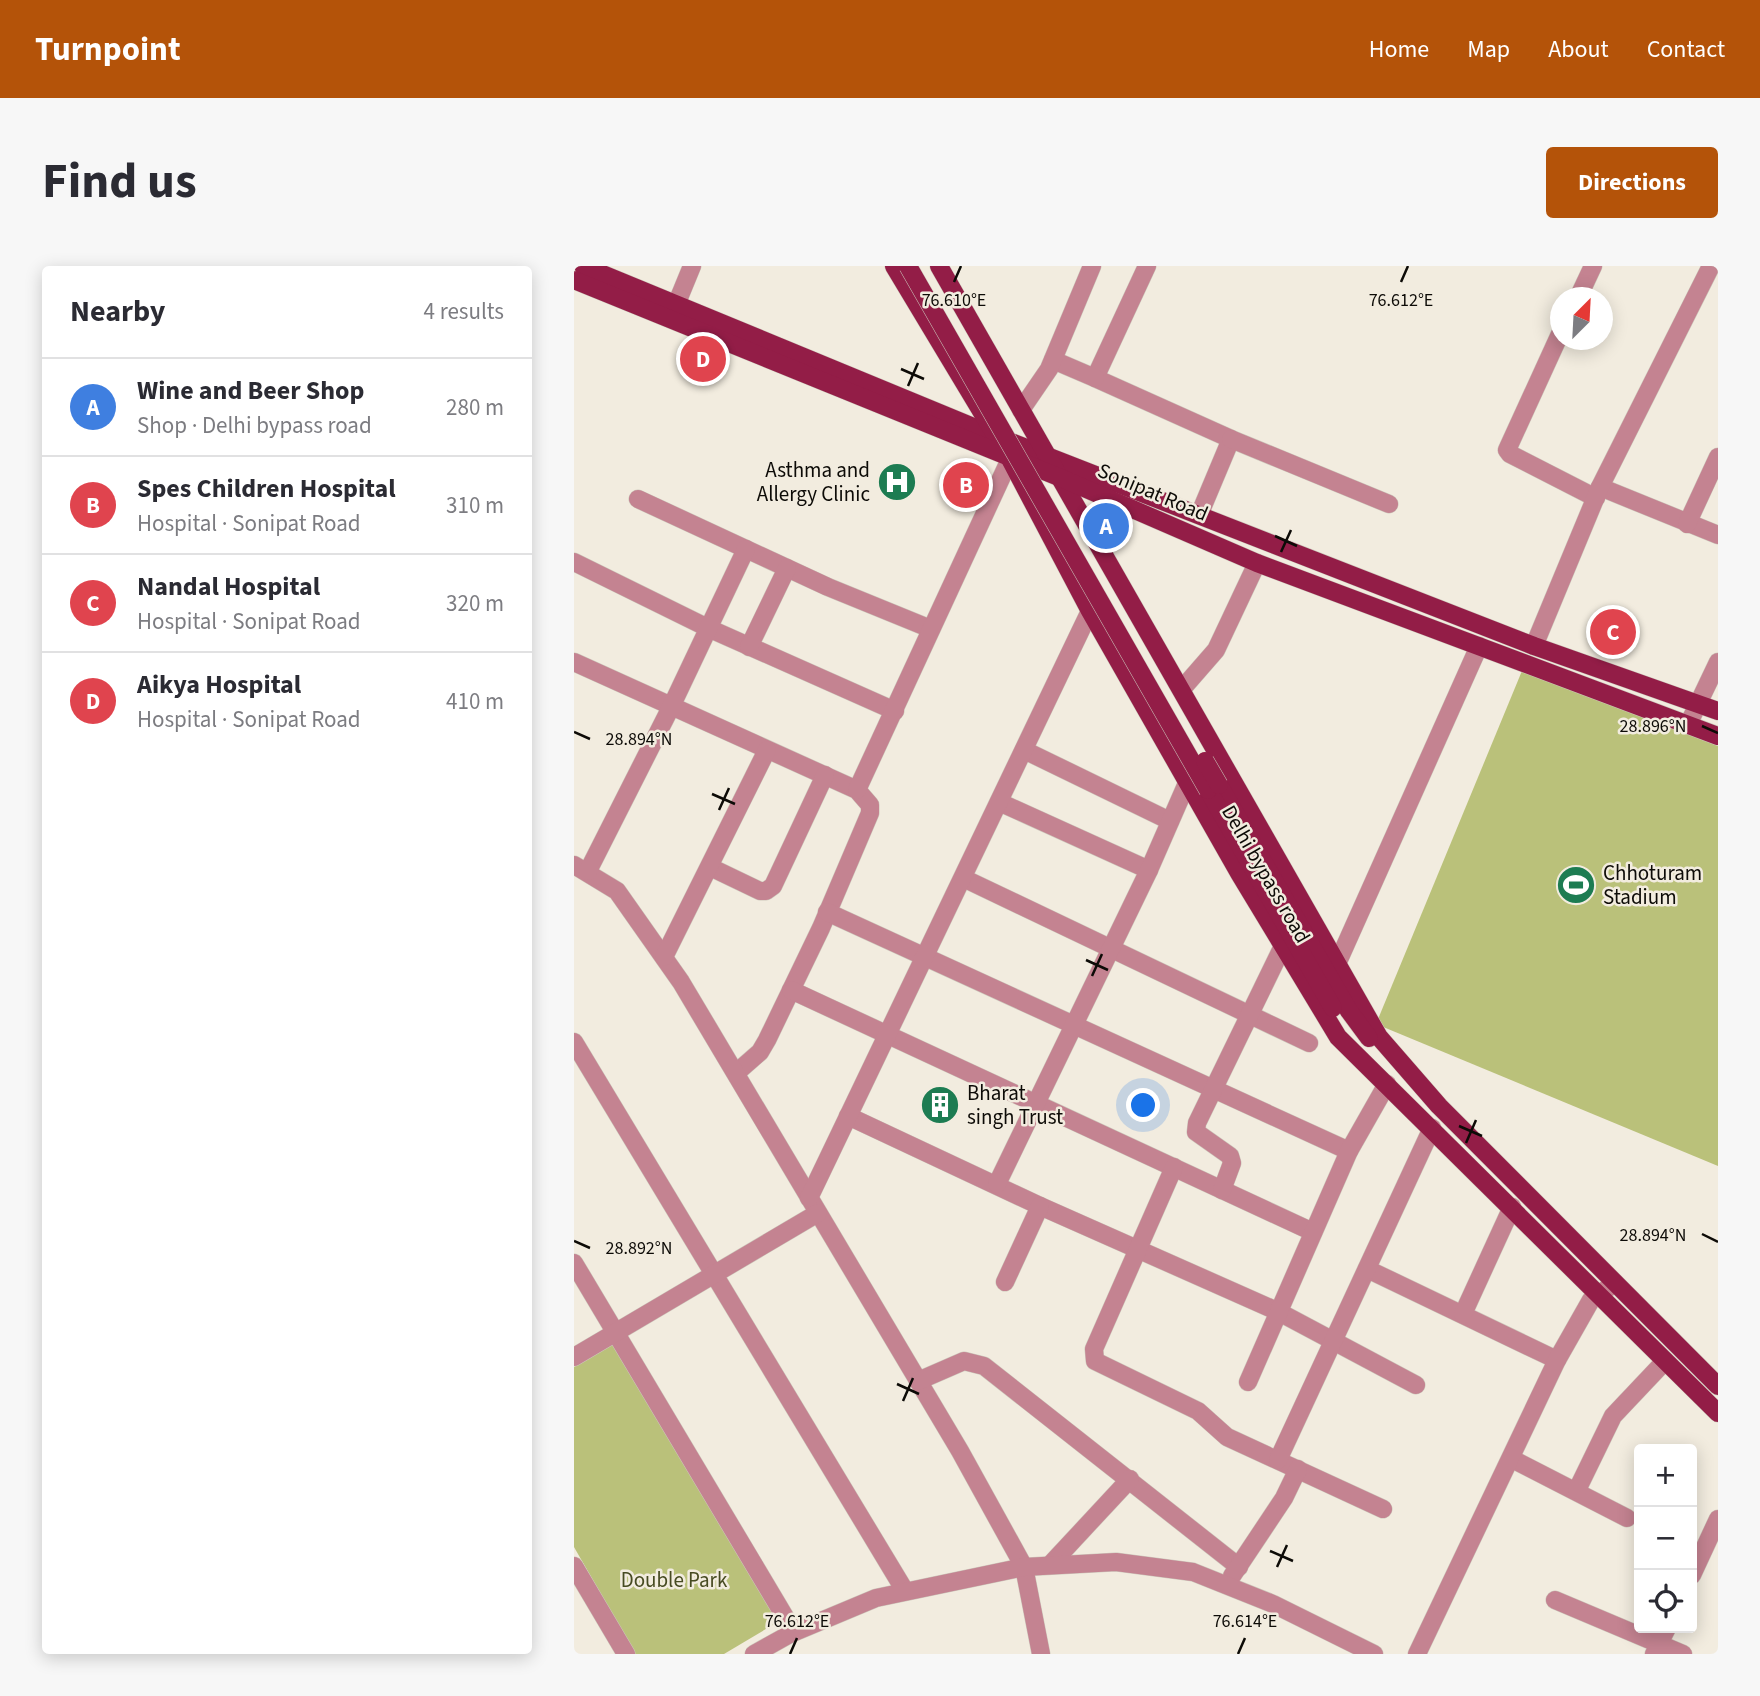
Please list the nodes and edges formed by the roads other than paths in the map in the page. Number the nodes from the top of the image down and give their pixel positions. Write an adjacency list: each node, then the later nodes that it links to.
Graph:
1 (583, 266): 13 (main road, Sonipat Road)
2 (692, 266): 13 (street)
3 (894, 266): 18 (main road, Delhi bypass road)
4 (908, 266): 55 (main road, bridge)
5 (921, 266): 55 (main road, bridge)
6 (939, 266): 17 (main road, Delhi bypass road)
7 (1092, 266): 15 (street)
8 (1147, 266): 16 (street)
9 (1593, 266): 12 (street)
10 (1711, 266): 24 (street)
11 (574, 279): 22 (main road, Sonipat Road)
12 (1583, 287)
13 (677, 305): 18 (main road, Sonipat Road)
14 (1553, 350): 24 (street)
15 (1053, 359): 16 (street); 17 (street)
16 (1095, 378): 19 (street)
17 (1021, 410): 20 (main road, Delhi bypass road)
18 (993, 435): 20 (main road, Sonipat Road); 22 (main road, Delhi bypass road)
19 (1231, 439): 26 (street); 27 (street)
20 (1046, 454): 23 (main road, Delhi bypass road); 27 (main road, Sonipat Road)
21 (1718, 457): 28 (street)
22 (1010, 459): 23 (main road, Sonipat Road); 35 (main road, Delhi bypass road); 38 (street)
23 (1061, 478): 32 (main road, Sonipat Road); 44 (main road, Delhi bypass road)
24 (1598, 493): 28 (street); 40 (street)
25 (638, 499): 30 (street)
26 (1389, 504)
27 (1200, 513): 34 (main road, Sonipat Road)
28 (1686, 524): 29 (street)
29 (1718, 535)
30 (746, 549): 33 (street); 37 (street)
31 (574, 562): 37 (street)
32 (1256, 563): 36 (main road, Sonipat Road); 44 (street)
33 (787, 568): 38 (street); 41 (street)
34 (1402, 594): 36 (main road); 40 (main road, Sonipat Road)
35 (1090, 611): 52 (street); 54 (main road, Delhi bypass road)
36 (1394, 612): 39 (main road, Sonipat Road)
37 (708, 628): 41 (street); 46 (street)
38 (931, 629): 47 (street)
39 (1479, 646): 49 (main road, Sonipat Road); 68 (street)
40 (1534, 646): 45 (main road, Sonipat Road)
41 (749, 647): 47 (street)
42 (574, 662): 46 (street)
43 (1718, 662): 45 (street)
44 (1182, 689): 68 (main road, Delhi bypass road)
45 (1696, 703): 48 (main road, Sonipat Road); 49 (street)
46 (672, 705): 51 (street); 60 (street)
47 (895, 711): 56 (street)
48 (1718, 711)
49 (1688, 725): 50 (main road, Sonipat Road)
50 (1718, 736)
51 (767, 750): 53 (street); 59 (street)
52 (1024, 750): 57 (street); 58 (street)
53 (825, 775): 56 (street); 59 (street)
54 (1187, 783): 58 (street); 65 (main road, Delhi bypass road)
55 (1213, 788): 75 (main road); 76 (main road)
56 (857, 790): 63 (street)
57 (999, 802): 61 (street); 62 (street)
58 (1170, 821): 61 (street)
59 (710, 866): 67 (street)
60 (581, 868): 67 (street)
61 (1149, 870): 64 (street)
62 (963, 877): 64 (street); 66 (street)
63 (827, 912): 66 (street); 69 (street)
64 (1110, 948): 70 (street); 71 (street)
65 (1282, 948): 70 (street); 76 (main road, Delhi bypass road)
66 (925, 955): 71 (street); 72 (street)
67 (664, 957): 77 (street)
68 (1337, 964): 75 (main road, Delhi bypass road)
69 (791, 990): 72 (street); 77 (street)
70 (1247, 1016): 74 (street); 79 (street)
71 (1074, 1023): 79 (street); 80 (street)
72 (888, 1033): 80 (street); 81 (street)
73 (574, 1042): 94 (street)
74 (1309, 1043)
75 (1385, 1045): 96 (main road, Delhi bypass road)
76 (1357, 1057): 78 (main road, Delhi bypass road)
77 (736, 1073): 87 (street)
78 (1387, 1084): 82 (main road, Delhi bypass road); 83 (street)
79 (1213, 1088): 83 (street); 86 (street)
80 (1035, 1103): 84 (street); 85 (street)
81 (848, 1116): 85 (street); 87 (street)
82 (1432, 1128): 89 (main road, Delhi bypass road); 93 (street)
83 (1349, 1151): 90 (street)
84 (1174, 1167): 86 (street); 91 (street)
85 (997, 1184): 88 (street)
86 (1223, 1190): 90 (street)
87 (814, 1205): 94 (street); 105 (street)
88 (1041, 1206): 91 (street); 95 (street)
89 (1512, 1207): 97 (main road, Delhi bypass road); 99 (street)
90 (1313, 1232): 98 (street)
91 (1138, 1249): 98 (street); 111 (street)
92 (574, 1263): 100 (street)
93 (1367, 1269): 99 (street); 101 (street)
94 (714, 1275): 100 (street); 124 (street)
95 (1005, 1282)
96 (1615, 1283): 97 (street); 108 (main road, Delhi bypass road)
97 (1599, 1293): 103 (street); 104 (main road, Delhi bypass road)
98 (1277, 1311): 101 (street); 106 (street)
99 (1463, 1314): 103 (street)
100 (616, 1333): 102 (street); 126 (street)
101 (1334, 1340): 107 (street); 111 (street)
102 (574, 1357)
103 (1558, 1360): 110 (street)
104 (1665, 1361): 109 (main road, Delhi bypass road); 114 (street)
105 (918, 1381): 113 (street); 120 (street)
106 (1248, 1382)
107 (1416, 1385)
108 (1718, 1386)
109 (1718, 1413)
110 (1512, 1459): 114 (street); 132 (street)
111 (1278, 1460): 112 (street)
112 (1298, 1469): 115 (street); 121 (street)
113 (1130, 1479): 118 (street); 121 (street)
114 (1577, 1490): 116 (street)
115 (1382, 1509)
116 (1627, 1518)
117 (1718, 1519): 122 (street)
118 (1050, 1565): 120 (street); 123 (street)
119 (574, 1566): 128 (street)
120 (1024, 1567): 124 (street); 130 (street)
121 (1239, 1567): 123 (street)
122 (1694, 1570)
123 (1225, 1585): 131 (street)
124 (905, 1591): 126 (street)
125 (1555, 1600): 127 (street)
126 (794, 1632): 129 (street)
127 (1660, 1641): 133 (street)
128 (626, 1654)
129 (754, 1654)
130 (1041, 1654)
131 (1374, 1654)
132 (1417, 1654)
133 (1683, 1654)

